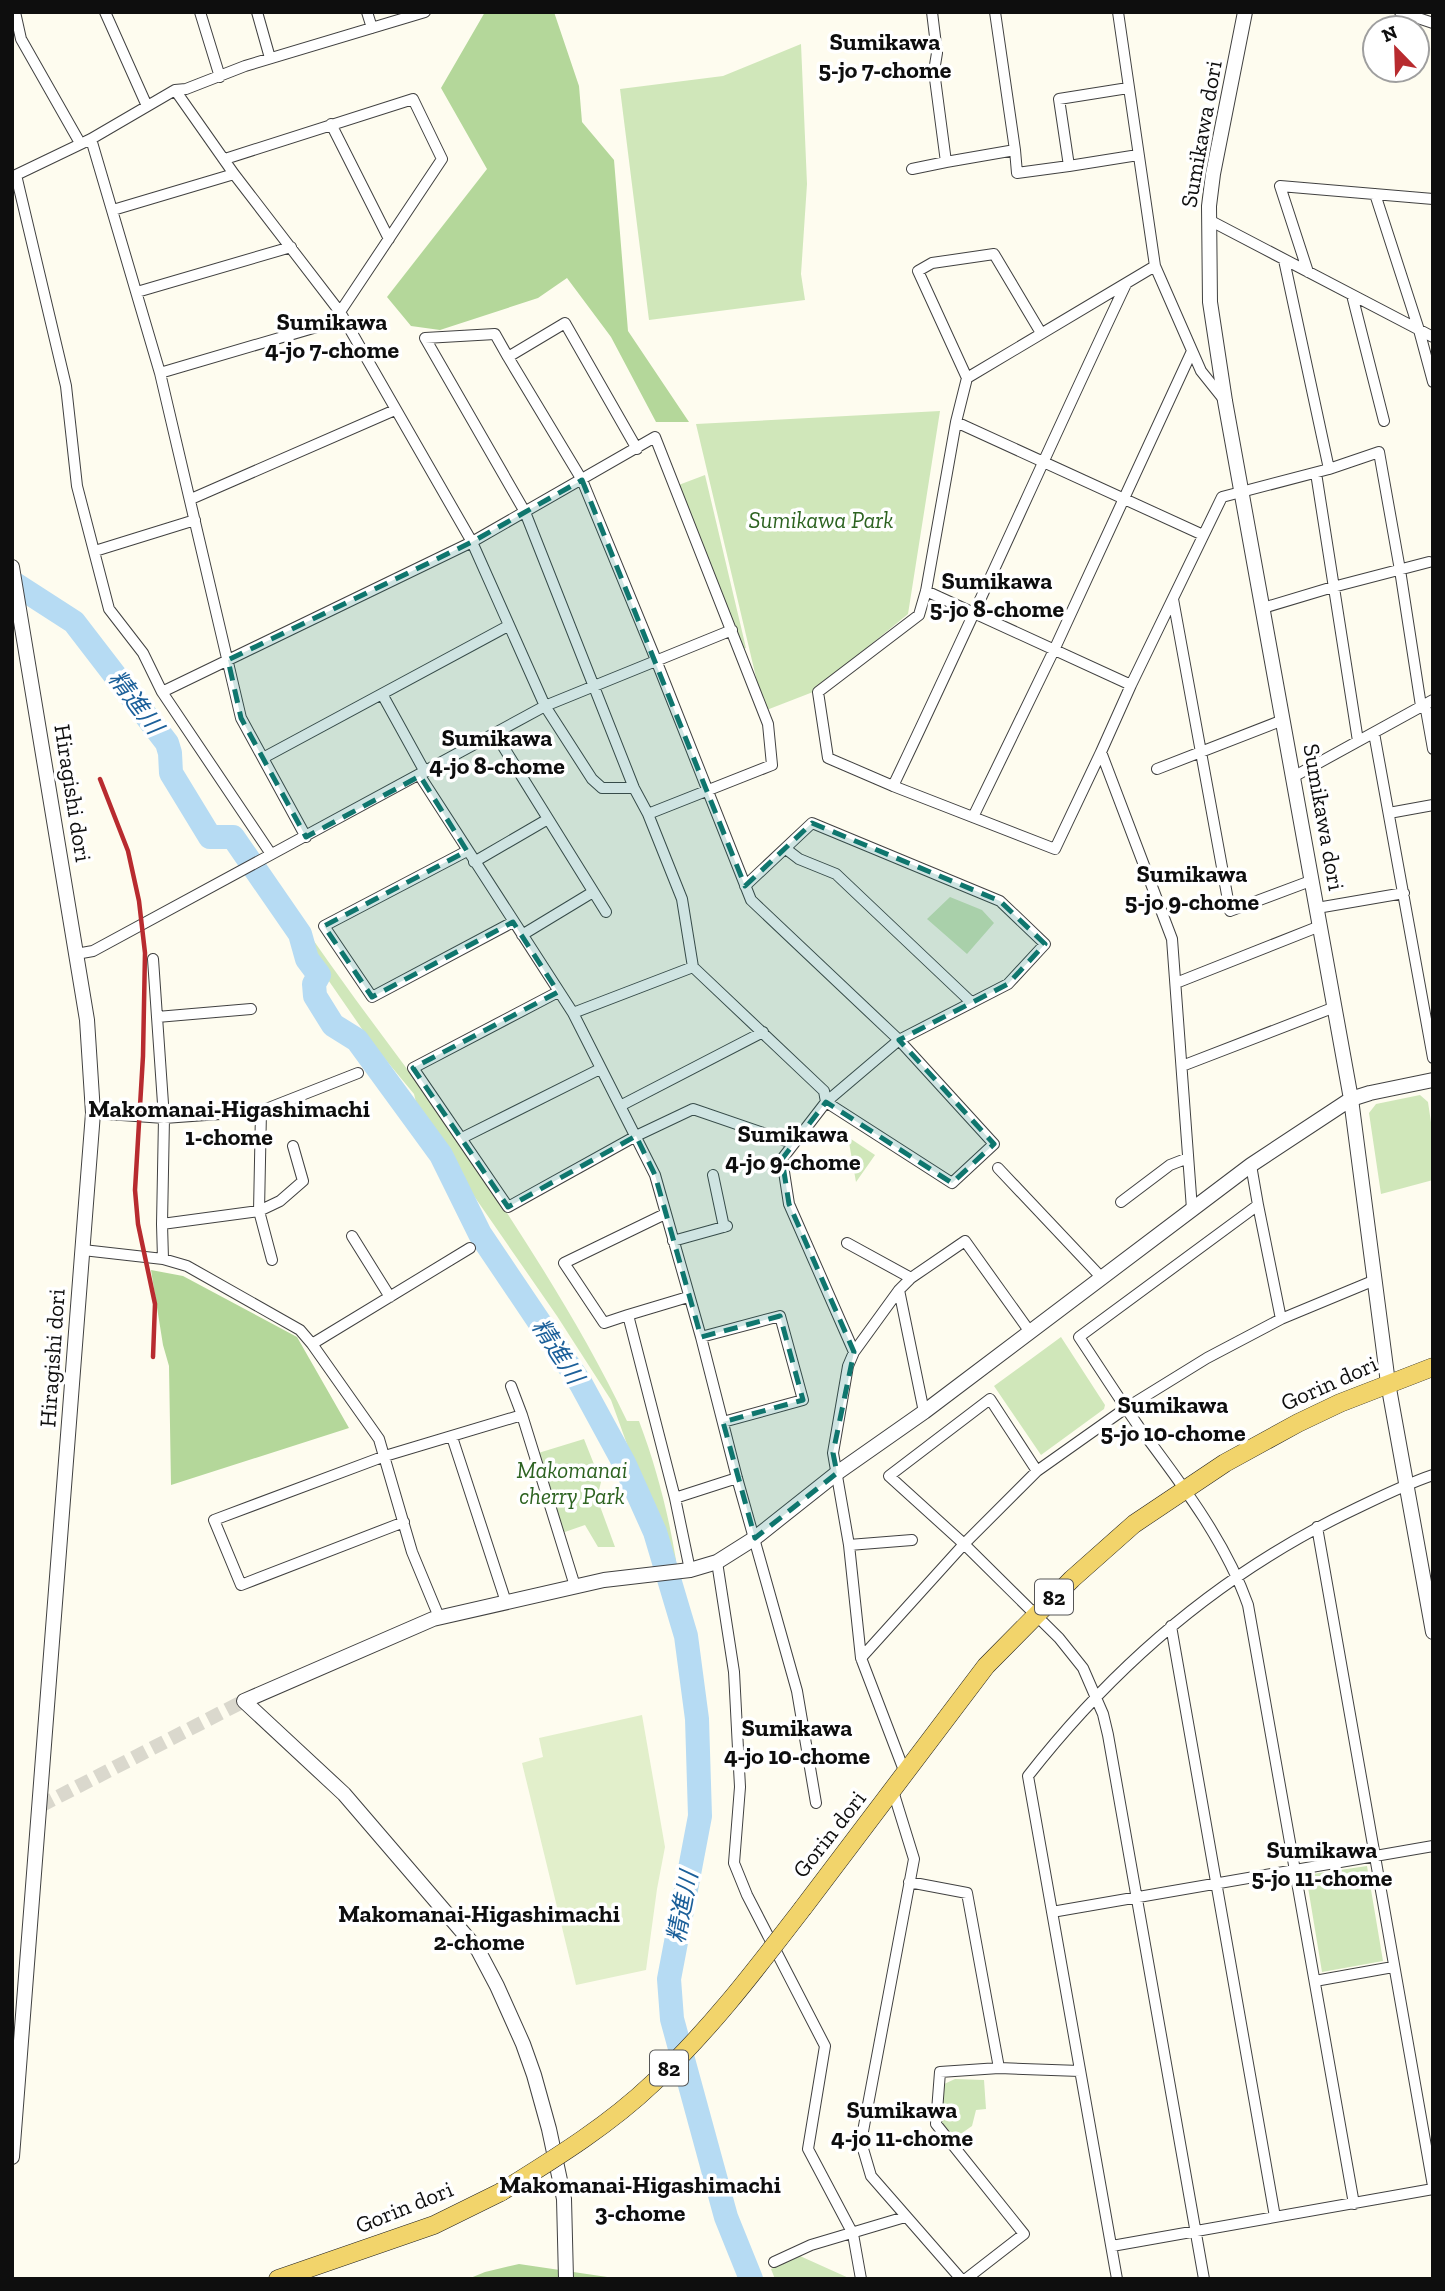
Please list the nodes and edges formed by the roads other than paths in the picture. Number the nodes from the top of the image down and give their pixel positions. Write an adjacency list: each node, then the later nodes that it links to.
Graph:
1 (15, 12): 20 (street)
2 (105, 12): 18 (street)
3 (200, 12): 15 (street)
4 (257, 12): 14 (street)
5 (367, 12): 13 (street)
6 (425, 12): 13 (street)
7 (932, 12): 24 (street)
8 (996, 12): 21 (street)
9 (1118, 12): 16 (street)
10 (1245, 12): 32 (street, Sumikawa dori)
11 (1399, 12): 12 (street)
12 (1433, 23)
13 (372, 27): 14 (street)
14 (271, 58): 15 (street)
15 (220, 77): 17 (street)
16 (1128, 88): 22 (street); 25 (street)
17 (175, 90): 18 (street); 23 (street)
18 (147, 106): 20 (street)
19 (331, 124): 23 (street); 33 (street); 33 (street)
20 (86, 141): 27 (street); 31 (street)
21 (1015, 150): 24 (street); 25 (street)
22 (1138, 155): 25 (street); 36 (street)
23 (225, 159): 28 (street)
24 (946, 162): 26 (street)
25 (1069, 166)
26 (912, 169)
27 (14, 174): 66 (street)
28 (234, 174): 31 (street); 34 (street)
29 (1375, 194): 30 (street); 37 (street); 42 (street)
30 (1433, 199)
31 (113, 210): 39 (street)
32 (1209, 213): 35 (street); 50 (street, Sumikawa dori)
33 (389, 239): 41 (street)
34 (291, 247): 39 (street); 41 (street)
35 (1284, 260): 37 (street); 56 (street)
36 (1155, 266): 38 (street); 45 (street)
37 (1308, 272): 40 (street)
38 (1126, 283): 43 (street); 55 (street)
39 (136, 292): 47 (street)
40 (1352, 295): 42 (street); 52 (street)
41 (342, 316): 47 (street); 51 (street)
42 (1419, 330): 44 (street); 49 (street)
43 (1041, 332): 48 (street); 48 (street)
44 (1433, 337)
45 (1192, 351): 50 (street); 61 (street)
46 (508, 357): 54 (street); 58 (street); 62 (street)
47 (160, 373): 60 (street)
48 (967, 378): 53 (street)
49 (1433, 382)
50 (1225, 401): 59 (street, Sumikawa dori)
51 (396, 410): 60 (street); 65 (street)
52 (1384, 421)
53 (956, 422): 55 (street); 71 (street)
54 (637, 449): 58 (street); 76 (street)
55 (1042, 461): 61 (street); 74 (street)
56 (1329, 469): 57 (street); 69 (street)
57 (1316, 473): 59 (street); 70 (street)
58 (582, 480): 62 (street); 79 (street)
59 (1242, 492): 64 (street); 73 (street, Sumikawa dori)
60 (191, 499): 63 (street)
61 (1122, 499): 64 (street); 77 (street)
62 (525, 512): 65 (street); 80 (street)
63 (195, 520): 66 (street); 78 (street)
64 (1203, 535): 72 (street)
65 (472, 542): 75 (street); 78 (street)
66 (95, 551): 82 (street)
67 (1429, 562): 69 (street)
68 (12, 567): 119 (street, Hiragishi dori)
69 (1400, 570): 70 (street); 84 (street)
70 (1333, 587): 73 (street); 89 (street)
71 (926, 590): 74 (street); 97 (street)
72 (1172, 599): 81 (street); 91 (street)
73 (1263, 608): 86 (street, Sumikawa dori)
74 (975, 614): 77 (street); 97 (street)
75 (508, 626): 83 (street); 85 (street)
76 (732, 630): 79 (street); 99 (street)
77 (1055, 649): 81 (street); 103 (street)
78 (228, 660): 82 (street); 93 (street)
79 (656, 660): 80 (street); 99 (street)
80 (594, 685): 85 (street); 98 (street)
81 (1131, 685): 92 (street)
82 (162, 692): 108 (street)
83 (382, 694): 93 (street); 95 (street)
84 (1426, 703): 87 (street); 90 (street)
85 (545, 706): 88 (street); 98 (street)
86 (1283, 720): 91 (street); 96 (street, Sumikawa dori)
87 (1374, 733): 89 (street); 101 (street)
88 (496, 735): 95 (street); 104 (street)
89 (1359, 741): 96 (street)
90 (1433, 749)
91 (1201, 751): 94 (street); 110 (street)
92 (1101, 752): 103 (street); 122 (street)
93 (263, 758): 105 (street)
94 (1157, 769)
95 (422, 774): 105 (street); 107 (street)
96 (1293, 777): 110 (street, Sumikawa dori)
97 (893, 786): 103 (street)
98 (634, 789): 102 (street)
99 (707, 790): 102 (street); 111 (street)
100 (1433, 805): 101 (street)
101 (1389, 813): 113 (street)
102 (648, 814): 121 (street)
103 (972, 817)
104 (548, 819): 109 (street); 112 (street)
105 (306, 837): 108 (street)
106 (786, 849): 111 (street); 124 (street); 124 (street)
107 (467, 851): 109 (street); 116 (street)
108 (267, 857): 119 (street)
109 (474, 862): 116 (street)
110 (1312, 880): 114 (street, Sumikawa dori)
111 (745, 886): 130 (street)
112 (593, 891): 115 (street); 118 (street)
113 (1404, 893): 114 (street); 131 (street)
114 (1317, 908): 117 (street, Sumikawa dori)
115 (606, 912)
116 (513, 922): 118 (street)
117 (1320, 926): 122 (street); 125 (street, Sumikawa dori)
118 (522, 935): 123 (street)
119 (76, 954): 140 (street, Hiragishi dori)
120 (153, 959): 128 (street)
121 (693, 967): 127 (street); 129 (street)
122 (1176, 983): 132 (street)
123 (558, 992): 127 (street); 143 (street)
124 (971, 1002): 130 (street)
125 (1335, 1007): 132 (street); 136 (street, Sumikawa dori)
126 (251, 1009): 128 (street)
127 (573, 1013): 133 (street)
128 (157, 1017): 141 (street)
129 (763, 1032): 137 (street); 138 (street)
130 (899, 1040): 137 (street); 137 (street)
131 (1433, 1058)
132 (1182, 1066): 146 (street)
133 (600, 1069): 138 (street); 143 (street)
134 (358, 1073): 139 (street)
135 (1433, 1080): 136 (street)
136 (1351, 1099): 147 (street); 165 (street, Sumikawa dori)
137 (826, 1102): 144 (street)
138 (620, 1106): 142 (street)
139 (261, 1111): 141 (street); 153 (street)
140 (93, 1113): 141 (street); 160 (street, Hiragishi dori)
141 (164, 1118): 155 (street)
142 (636, 1136): 143 (street); 144 (street); 154 (street)
143 (462, 1138)
144 (792, 1143): 174 (street)
145 (293, 1146): 153 (street)
146 (1188, 1158): 150 (street); 152 (street)
147 (1251, 1165): 151 (street); 152 (street)
148 (998, 1168): 163 (street)
149 (713, 1175): 157 (street)
150 (1121, 1202)
151 (1258, 1205): 170 (street); 178 (street)
152 (1192, 1209): 163 (street)
153 (259, 1211): 155 (street); 162 (street)
154 (665, 1213): 157 (street); 169 (street)
155 (162, 1224): 161 (street)
156 (352, 1236): 167 (street)
157 (673, 1241): 168 (street)
158 (847, 1242): 164 (street)
159 (470, 1248): 167 (street)
160 (83, 1250): 161 (street); 222 (street, Hiragishi dori)
161 (163, 1259): 173 (street)
162 (272, 1260)
163 (1101, 1277): 171 (street)
164 (911, 1278): 166 (street); 171 (street)
165 (1375, 1280): 170 (street); 176 (street, Sumikawa dori)
166 (899, 1290): 174 (street); 179 (street)
167 (390, 1297): 173 (street)
168 (688, 1297): 169 (street); 172 (street)
169 (628, 1315): 190 (street)
170 (1281, 1319): 178 (street)
171 (1030, 1332): 179 (street)
172 (701, 1337): 181 (street); 181 (street)
173 (312, 1344): 183 (street)
174 (853, 1352): 185 (street)
175 (1433, 1367): 176 (main road, Gorin dori / 82)
176 (1388, 1383): 188 (street, Sumikawa dori); 189 (main road, Gorin dori / 82)
177 (511, 1386): 180 (street)
178 (1126, 1408): 184 (street); 189 (street)
179 (924, 1412): 185 (street)
180 (522, 1415): 182 (street); 200 (street)
181 (723, 1422): 187 (street)
182 (452, 1437): 183 (street); 201 (street)
183 (385, 1456): 191 (street); 191 (street)
184 (1037, 1471): 195 (street); 195 (street)
185 (837, 1473): 193 (street); 196 (street)
186 (1433, 1475): 188 (street)
187 (737, 1478): 190 (street); 193 (street)
188 (1407, 1484): 192 (street); 205 (street, Sumikawa dori)
189 (1185, 1490): 199 (street); 202 (main road, Gorin dori / 82)
190 (675, 1498): 198 (street)
191 (404, 1522): 203 (street)
192 (1317, 1527): 199 (street); 212 (street)
193 (755, 1538): 197 (street); 210 (street)
194 (912, 1540): 196 (street)
195 (964, 1544): 202 (street); 206 (street)
196 (849, 1545): 206 (street)
197 (717, 1562): 198 (street); 228 (street)
198 (685, 1571): 200 (street)
199 (1237, 1574): 204 (street); 213 (street)
200 (575, 1586): 201 (street)
201 (506, 1602): 203 (street)
202 (1037, 1614): 207 (street); 208 (main road, Gorin dori / 82)
203 (439, 1617): 232 (street)
204 (1171, 1626): 207 (street); 215 (street)
205 (1433, 1632)
206 (861, 1658): 208 (street)
207 (1096, 1695): 216 (street); 217 (street)
208 (905, 1773): 209 (main road, Gorin dori / 82)
209 (893, 1791): 214 (street); 231 (main road, Gorin dori / 82, bridge)
210 (816, 1803)
211 (1433, 1846): 212 (street)
212 (1375, 1856): 213 (street); 218 (street)
213 (1295, 1870): 215 (street); 219 (street)
214 (909, 1882): 220 (street); 225 (street)
215 (1217, 1884): 216 (street); 226 (street)
216 (1137, 1896): 217 (street); 227 (street)
217 (1052, 1912): 221 (street)
218 (1393, 1967): 219 (street); 223 (street)
219 (1315, 1981): 224 (street)
220 (999, 2068): 221 (street); 234 (street)
221 (1080, 2071): 229 (street)
222 (12, 2157)
223 (1433, 2188): 224 (street)
224 (1354, 2204): 226 (street)
225 (905, 2217): 228 (street); 234 (street)
226 (1275, 2217): 227 (street)
227 (1196, 2231): 229 (street); 236 (street)
228 (853, 2234): 230 (street); 233 (street)
229 (1112, 2246): 235 (street)
230 (774, 2262)
231 (278, 2279)
232 (566, 2279)
233 (861, 2279)
234 (963, 2279)
235 (1117, 2279)
236 (1204, 2279)

